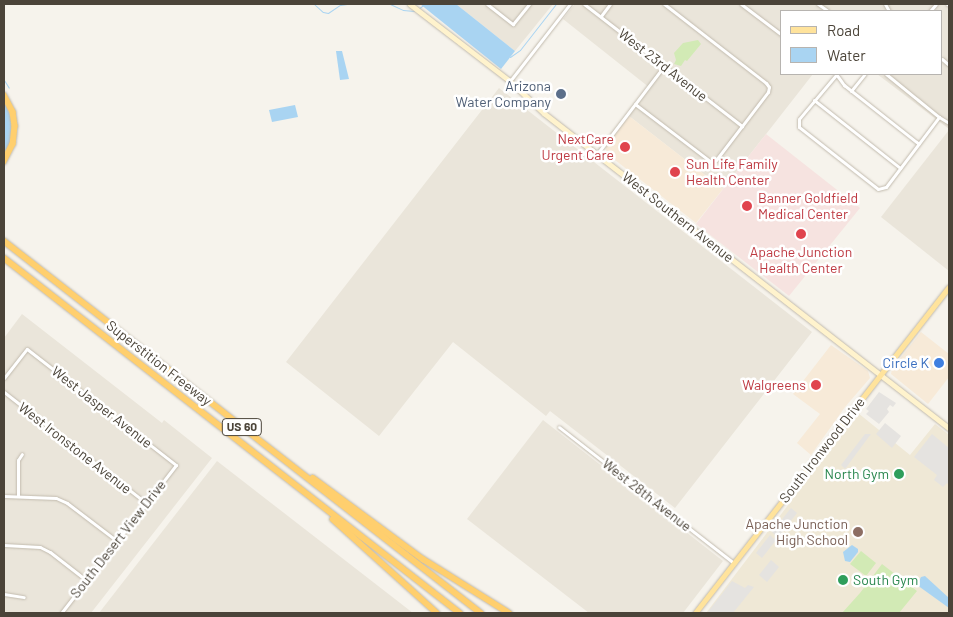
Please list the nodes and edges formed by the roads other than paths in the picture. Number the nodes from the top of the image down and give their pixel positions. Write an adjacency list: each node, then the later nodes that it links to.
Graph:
1 (411, 4): 16 (main road, West Southern Avenue)
2 (487, 4): 3 (street)
3 (529, 4)
4 (570, 4): 16 (street)
5 (584, 4): 9 (street, West 23rd Avenue)
6 (610, 4): 9 (street)
7 (664, 4): 23 (street)
8 (742, 4): 10 (street)
9 (600, 16): 11 (street, West 23rd Avenue)
10 (780, 33)
11 (664, 66): 20 (street); 23 (street, West 23rd Avenue)
12 (835, 75): 19 (street)
13 (836, 75): 17 (street)
14 (864, 75): 17 (street)
15 (887, 75): 21 (street)
16 (510, 81): 25 (main road, West Southern Avenue)
17 (851, 91): 24 (street)
18 (4, 95): 26 (highway)
19 (814, 100): 27 (street); 27 (street)
20 (635, 104): 23 (street); 25 (street)
21 (939, 117): 22 (street); 24 (street)
22 (949, 123)
23 (742, 126)
24 (919, 144): 27 (street)
25 (597, 154): 31 (main road, West Southern Avenue)
26 (4, 162)
27 (900, 168)
28 (4, 241): 37 (highway, Superstition Freeway / US 60)
29 (4, 258): 39 (highway, Superstition Freeway / US 60)
30 (949, 287): 31 (main road, South Ironwood Drive)
31 (881, 374): 35 (main road, West Southern Avenue); 45 (main road, South Ironwood Drive)
32 (4, 378): 38 (street, West Jasper Avenue)
33 (4, 392): 42 (street, West Ironstone Avenue)
34 (559, 427): 45 (street, West 28th Avenue)
35 (949, 428)
36 (22, 454): 40 (street)
37 (277, 454): 52 (highway, Superstition Freeway / US 60); 53 (highway)
38 (176, 465): 42 (street, South Desert View Drive)
39 (306, 493): 50 (highway); 51 (highway, Superstition Freeway / US 60)
40 (18, 495): 41 (street); 43 (street)
41 (4, 496)
42 (146, 503): 43 (street, South Desert View Drive)
43 (117, 541): 46 (street, South Desert View Drive)
44 (4, 545): 46 (street)
45 (734, 563): 54 (main road, South Ironwood Drive)
46 (86, 580): 49 (street, South Desert View Drive)
47 (4, 594): 48 (street)
48 (24, 597)
49 (61, 613)
50 (437, 613)
51 (460, 613)
52 (481, 613)
53 (509, 613)
54 (695, 613)

